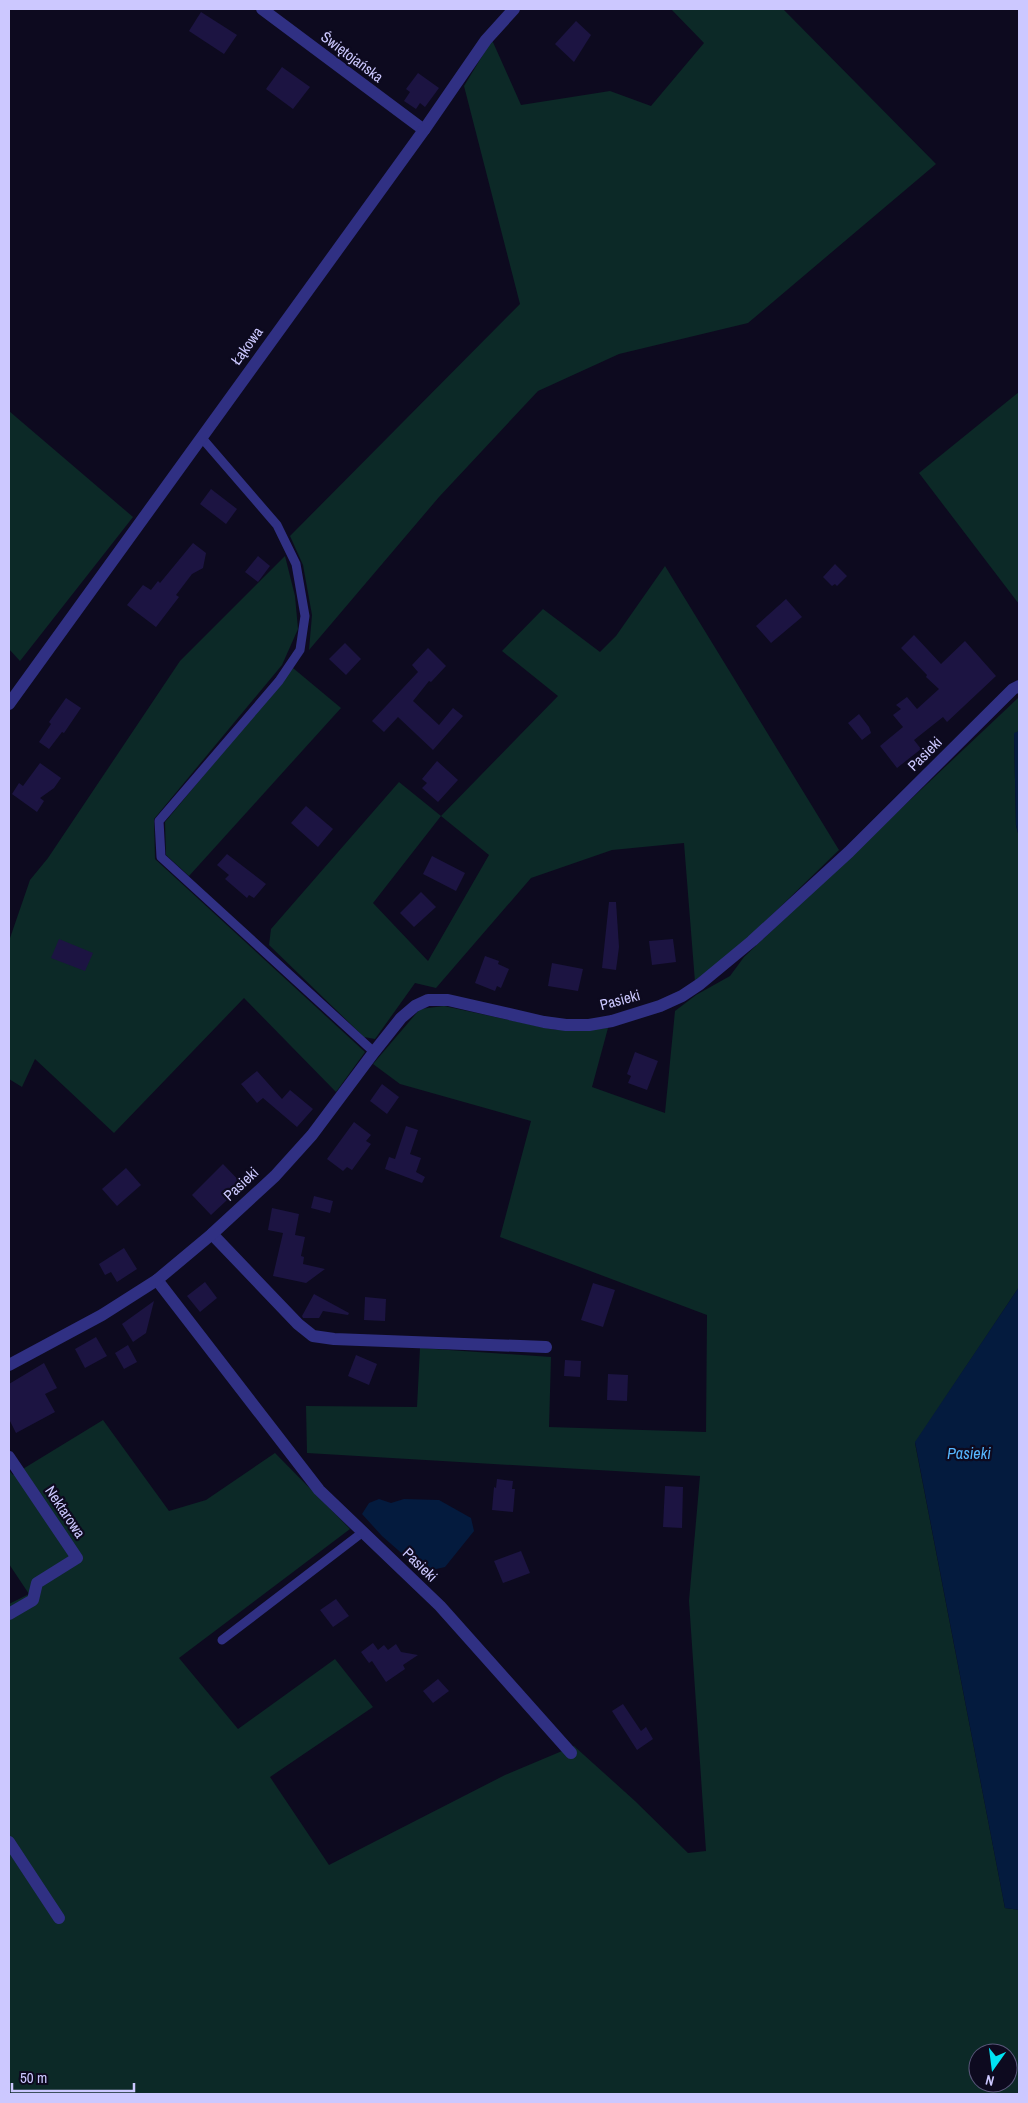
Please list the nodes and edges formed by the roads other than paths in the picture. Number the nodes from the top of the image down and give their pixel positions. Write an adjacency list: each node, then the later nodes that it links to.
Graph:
1 (262, 9): 3 (street, Świętojańska)
2 (514, 9): 3 (street, Łąkowa)
3 (424, 130): 4 (street, Łąkowa)
4 (200, 437): 6 (street, Łąkowa); 7 (lane)
5 (1019, 686): 7 (street, Pasieki)
6 (9, 704)
7 (374, 1052): 8 (street, Pasieki)
8 (212, 1234): 9 (street, Pasieki); 10 (street)
9 (157, 1280): 11 (street, Pasieki); 13 (street, Pasieki)
10 (546, 1347)
11 (9, 1365)
12 (9, 1457): 14 (street, Nektarowa)
13 (363, 1532): 15 (lane); 16 (street, Pasieki)
14 (9, 1614)
15 (222, 1640)
16 (571, 1753)
17 (9, 1842): 18 (street)
18 (59, 1918)

